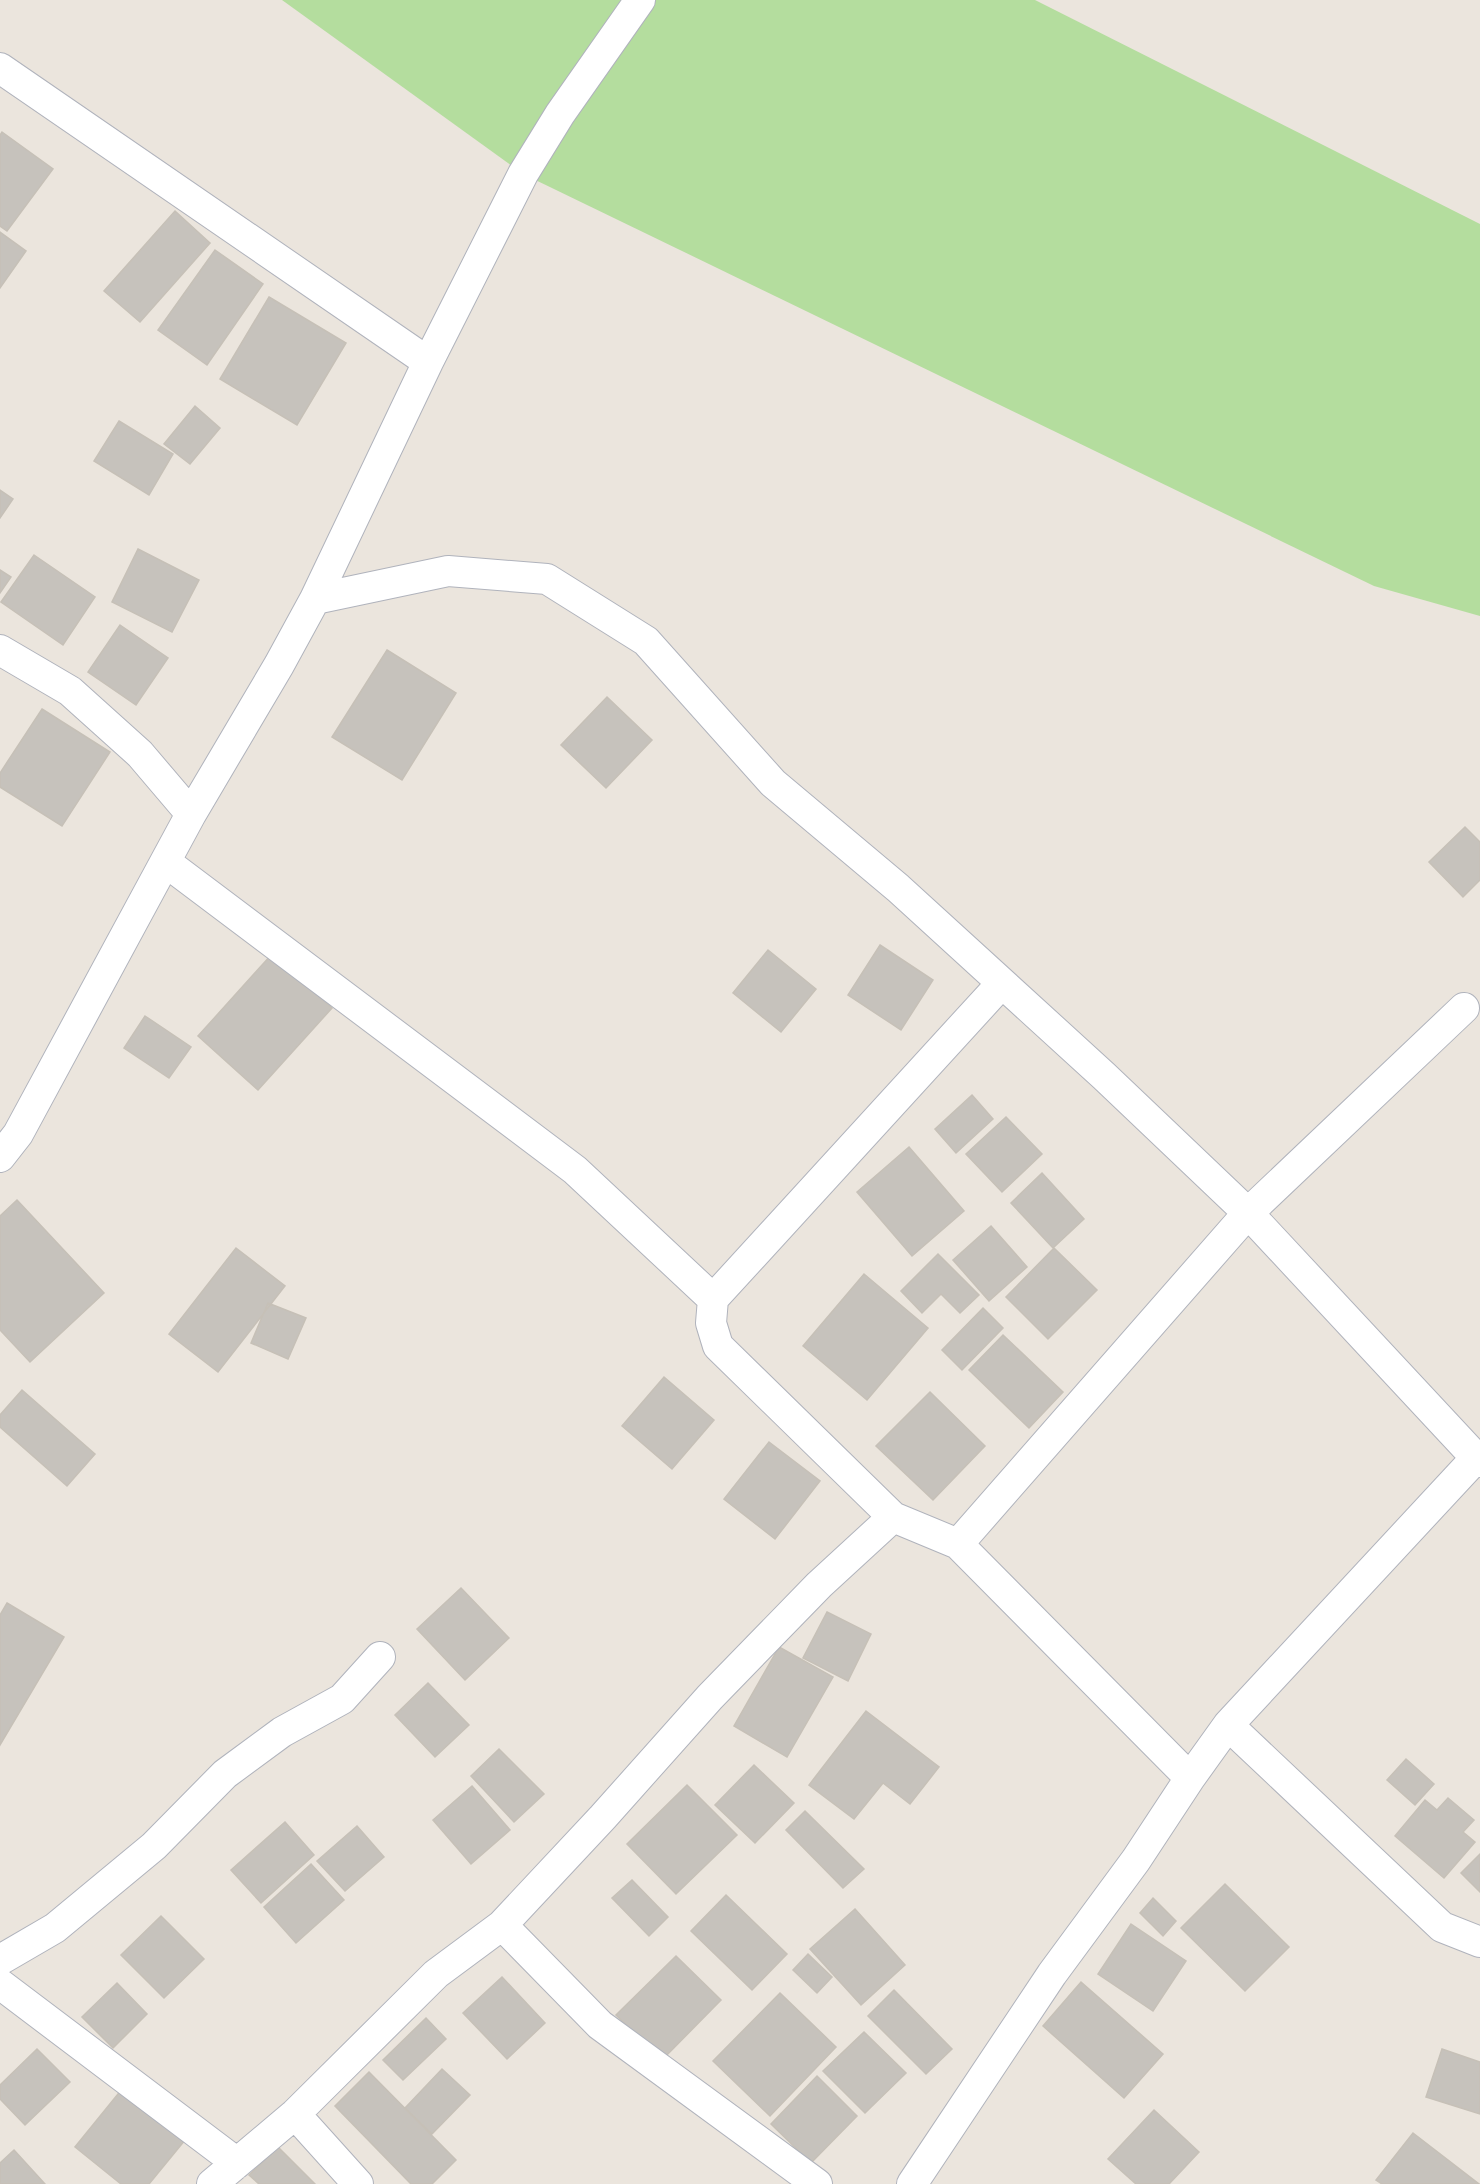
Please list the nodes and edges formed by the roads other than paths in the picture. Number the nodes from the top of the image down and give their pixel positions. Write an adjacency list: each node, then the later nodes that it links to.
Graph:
1 (640, 0): 3 (street)
2 (0, 68): 3 (street)
3 (428, 362): 4 (street)
4 (315, 599): 6 (street); 8 (street)
5 (0, 650): 6 (street)
6 (191, 814): 7 (street)
7 (166, 863): 10 (street); 12 (street)
8 (1002, 983): 11 (street); 12 (street)
9 (1464, 1008): 11 (street)
10 (6, 1136)
11 (1248, 1213): 13 (street); 15 (street)
12 (713, 1299): 14 (street)
13 (1478, 1460): 17 (street)
14 (893, 1517): 15 (street); 19 (street)
15 (958, 1544): 18 (street)
16 (380, 1657): 21 (street)
17 (1228, 1725): 18 (street); 20 (street)
18 (1190, 1778): 28 (street)
19 (502, 1925): 23 (street); 27 (street)
20 (1480, 1942)
21 (0, 1960)
22 (0, 1984): 24 (street)
23 (295, 2114): 24 (street); 26 (street)
24 (237, 2163): 25 (street)
25 (212, 2184)
26 (358, 2184)
27 (817, 2184)
28 (912, 2184)

